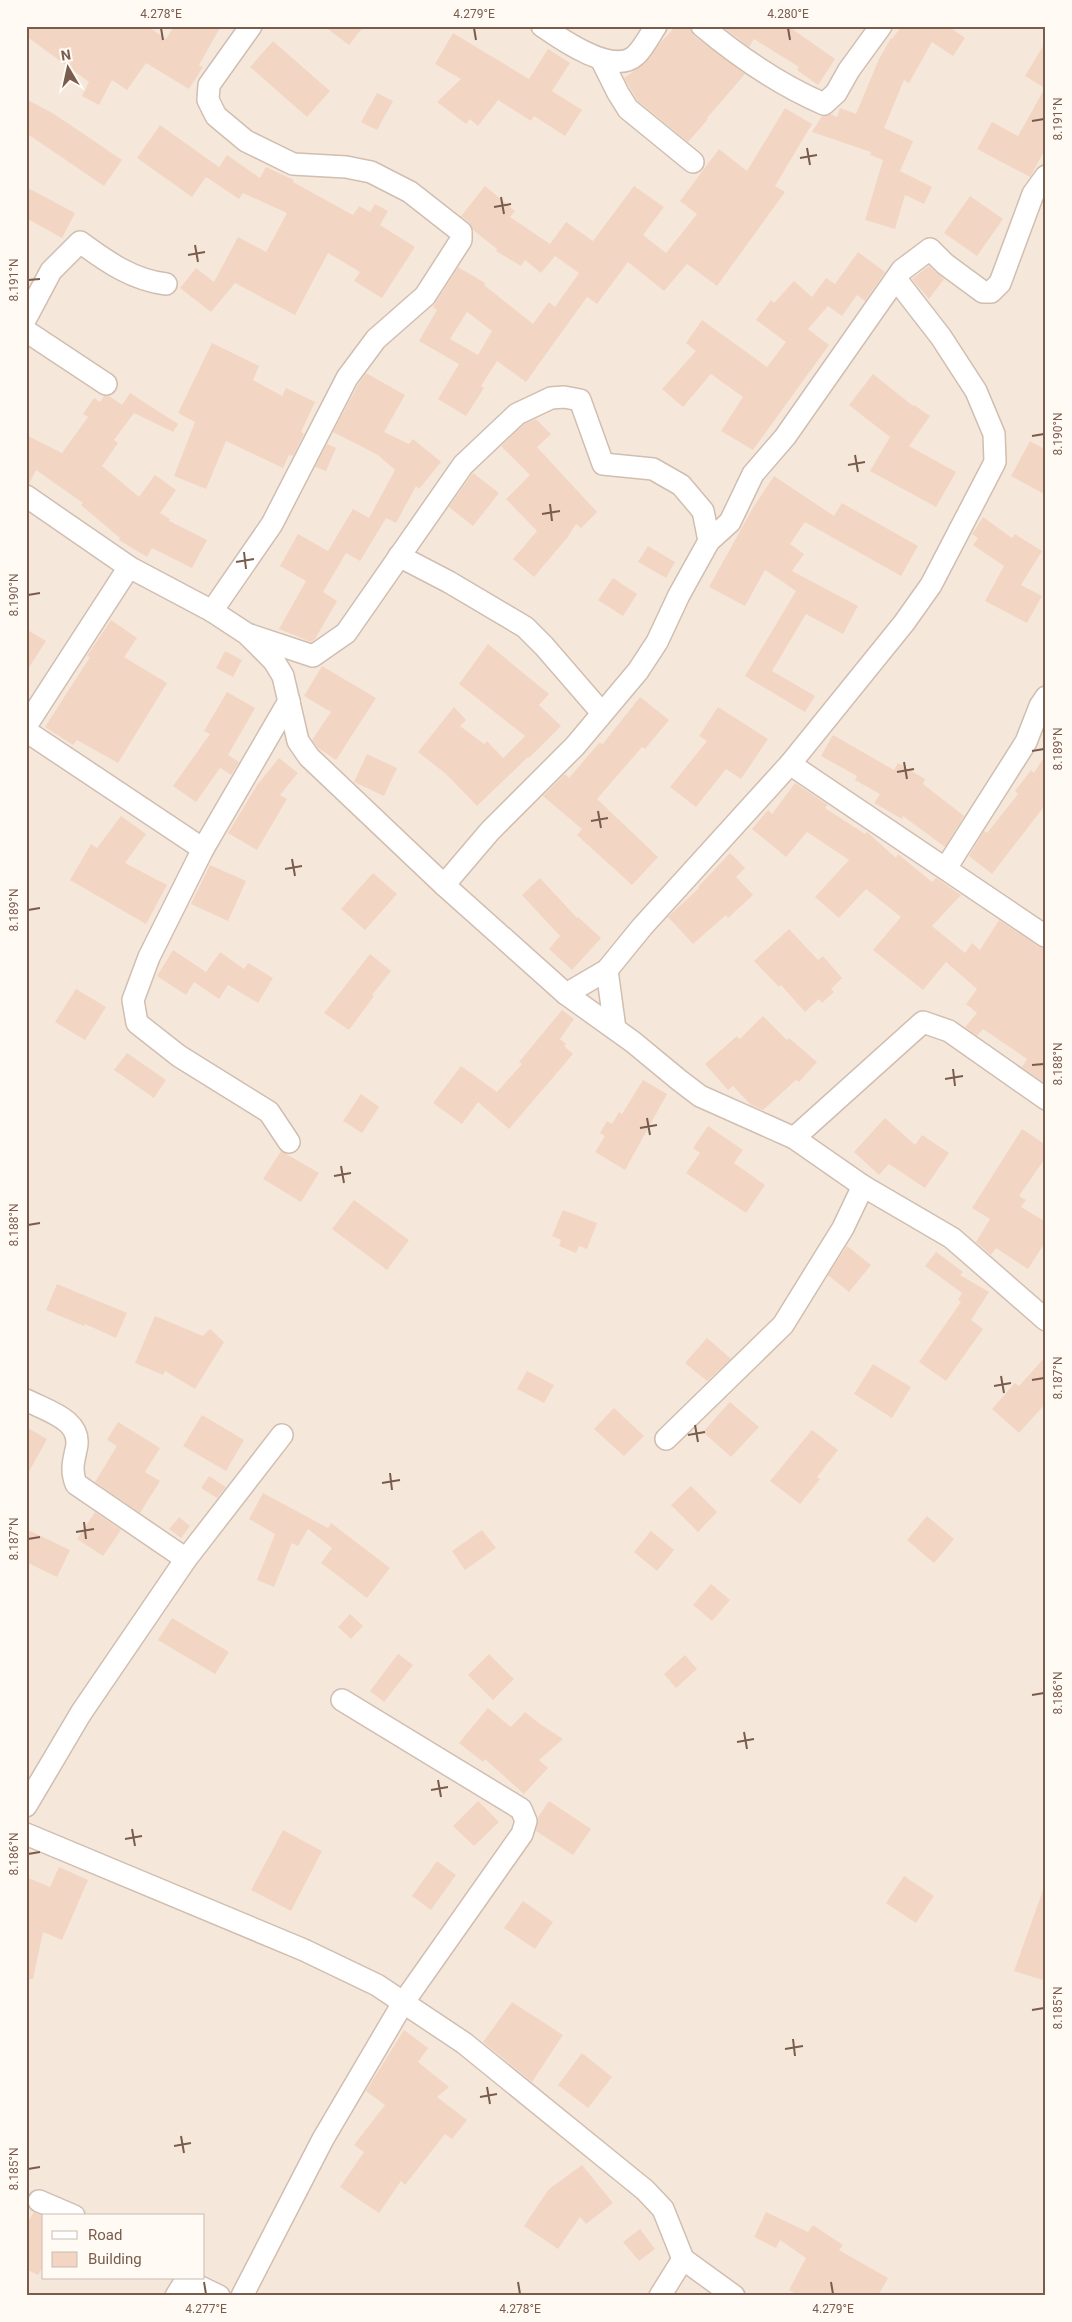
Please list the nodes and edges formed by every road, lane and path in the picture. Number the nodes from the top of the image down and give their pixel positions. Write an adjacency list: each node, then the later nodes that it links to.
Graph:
1 (250, 26): 18 (street)
2 (542, 26): 6 (street)
3 (656, 26): 6 (street)
4 (702, 26): 5 (street)
5 (881, 26)
6 (601, 59): 7 (street)
7 (693, 162)
8 (1046, 176): 9 (street)
9 (896, 279): 15 (street); 25 (street)
10 (166, 284): 11 (street)
11 (26, 318)
12 (26, 331): 13 (street)
13 (106, 384)
14 (26, 496): 17 (street)
15 (709, 541): 16 (street); 22 (street)
16 (399, 556): 19 (street); 22 (street)
17 (129, 567): 18 (street); 23 (street)
18 (212, 611): 19 (street)
19 (247, 634): 21 (street)
20 (1046, 697): 27 (street)
21 (289, 701): 26 (street); 28 (street)
22 (602, 713): 28 (street)
23 (26, 726)
24 (26, 731): 26 (street)
25 (790, 764): 27 (street); 30 (street)
26 (203, 849): 35 (street)
27 (946, 868): 29 (street)
28 (444, 885): 31 (street)
29 (1045, 936)
30 (607, 970): 31 (street); 32 (street)
31 (566, 994): 32 (street)
32 (615, 1029): 34 (street)
33 (1046, 1099): 34 (street)
34 (794, 1138): 36 (street)
35 (290, 1142)
36 (863, 1186): 37 (street); 40 (street)
37 (1046, 1320)
38 (26, 1400): 41 (street)
39 (282, 1435): 41 (street)
40 (666, 1439)
41 (186, 1559): 43 (street)
42 (342, 1700): 45 (street)
43 (26, 1806)
44 (26, 1834): 45 (street)
45 (403, 2002): 48 (street); 51 (street)
46 (39, 2201): 47 (street)
47 (69, 2214)
48 (683, 2259): 52 (street); 53 (street)
49 (182, 2285): 50 (street)
50 (219, 2296)
51 (242, 2296)
52 (660, 2296)
53 (734, 2296)

